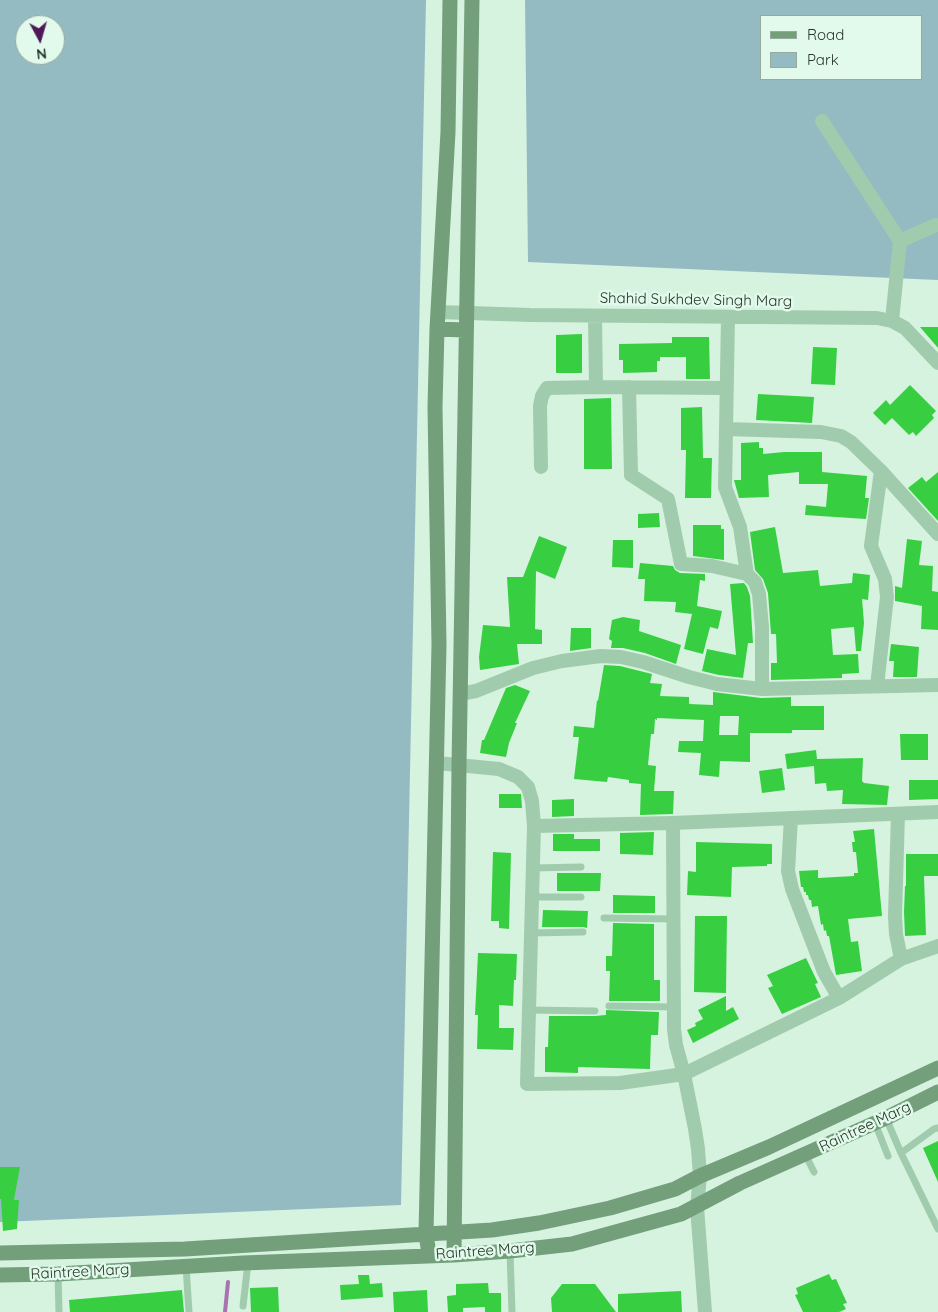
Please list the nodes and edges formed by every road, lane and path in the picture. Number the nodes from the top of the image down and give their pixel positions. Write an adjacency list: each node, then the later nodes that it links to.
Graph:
1 (450, 0): 6 (main road)
2 (472, 0): 7 (main road)
3 (822, 121): 5 (street)
4 (936, 225): 5 (street)
5 (900, 241): 10 (street)
6 (438, 312): 7 (street, Shahid Sukhdev Singh Marg); 11 (main road)
7 (466, 314): 8 (street, Shahid Sukhdev Singh Marg); 12 (main road)
8 (595, 316): 9 (street, Shahid Sukhdev Singh Marg); 14 (street)
9 (728, 317): 10 (street, Shahid Sukhdev Singh Marg); 16 (street)
10 (892, 321): 13 (street, Shahid Sukhdev Singh Marg)
11 (437, 329): 12 (main road); 20 (main road)
12 (465, 330): 21 (main road)
13 (938, 363)
14 (596, 387): 15 (street); 18 (street)
15 (629, 387): 16 (street); 23 (street)
16 (727, 388): 17 (street)
17 (726, 429): 19 (street); 23 (street)
18 (541, 467)
19 (881, 471): 22 (street); 27 (street)
20 (437, 530): 21 (main road); 24 (main road)
21 (463, 532): 25 (main road)
22 (938, 534)
23 (747, 574): 28 (street)
24 (439, 652): 25 (main road); 30 (main road)
25 (461, 659): 29 (main road)
26 (938, 685): 27 (street)
27 (876, 686): 28 (street)
28 (762, 689): 29 (street)
29 (460, 694): 31 (main road)
30 (437, 763): 31 (street); 65 (main road)
31 (459, 765): 36 (street); 64 (main road)
32 (938, 812): 33 (street)
33 (898, 814): 34 (street); 46 (street)
34 (791, 818): 35 (street); 47 (street)
35 (673, 823): 36 (street); 42 (street)
36 (534, 826): 38 (street)
37 (581, 867): 38 (lane)
38 (532, 868): 39 (street)
39 (532, 897): 40 (lane); 44 (street)
40 (581, 897)
41 (604, 918): 42 (lane)
42 (673, 919): 49 (street)
43 (583, 932): 44 (lane)
44 (531, 933): 50 (street)
45 (938, 946): 46 (street)
46 (901, 959): 47 (street)
47 (839, 998): 53 (street)
48 (610, 1006): 49 (lane)
49 (674, 1007): 53 (street)
50 (529, 1010): 51 (lane); 53 (street)
51 (595, 1011)
52 (938, 1068): 61 (main road, Raintree Marg)
53 (684, 1074): 61 (street)
54 (938, 1092): 55 (main road, Raintree Marg)
55 (880, 1121): 57 (lane); 58 (main road, Raintree Marg); 59 (lane)
56 (938, 1128): 57 (lane)
57 (901, 1153): 63 (lane)
58 (805, 1154): 60 (lane); 62 (main road, Raintree Marg)
59 (888, 1156)
60 (814, 1172)
61 (700, 1176): 62 (street); 64 (main road, Raintree Marg)
62 (697, 1207): 66 (main road, Raintree Marg); 80 (street)
63 (938, 1229)
64 (455, 1232): 65 (main road, Raintree Marg); 70 (main road)
65 (426, 1233): 67 (main road, Raintree Marg); 69 (main road)
66 (510, 1251): 70 (main road, Raintree Marg); 79 (lane)
67 (42, 1252): 68 (main road, Raintree Marg); 73 (main road)
68 (0, 1253)
69 (429, 1255): 70 (main road, Raintree Marg); 71 (main road, Raintree Marg)
70 (454, 1255)
71 (242, 1263): 72 (main road, Raintree Marg); 76 (lane)
72 (186, 1266): 74 (main road, Raintree Marg); 78 (lane)
73 (43, 1274): 74 (main road, Raintree Marg); 75 (main road, Raintree Marg)
74 (58, 1274): 77 (lane)
75 (0, 1275)
76 (243, 1306)
77 (59, 1312)
78 (189, 1312)
79 (512, 1312)
80 (705, 1312)

